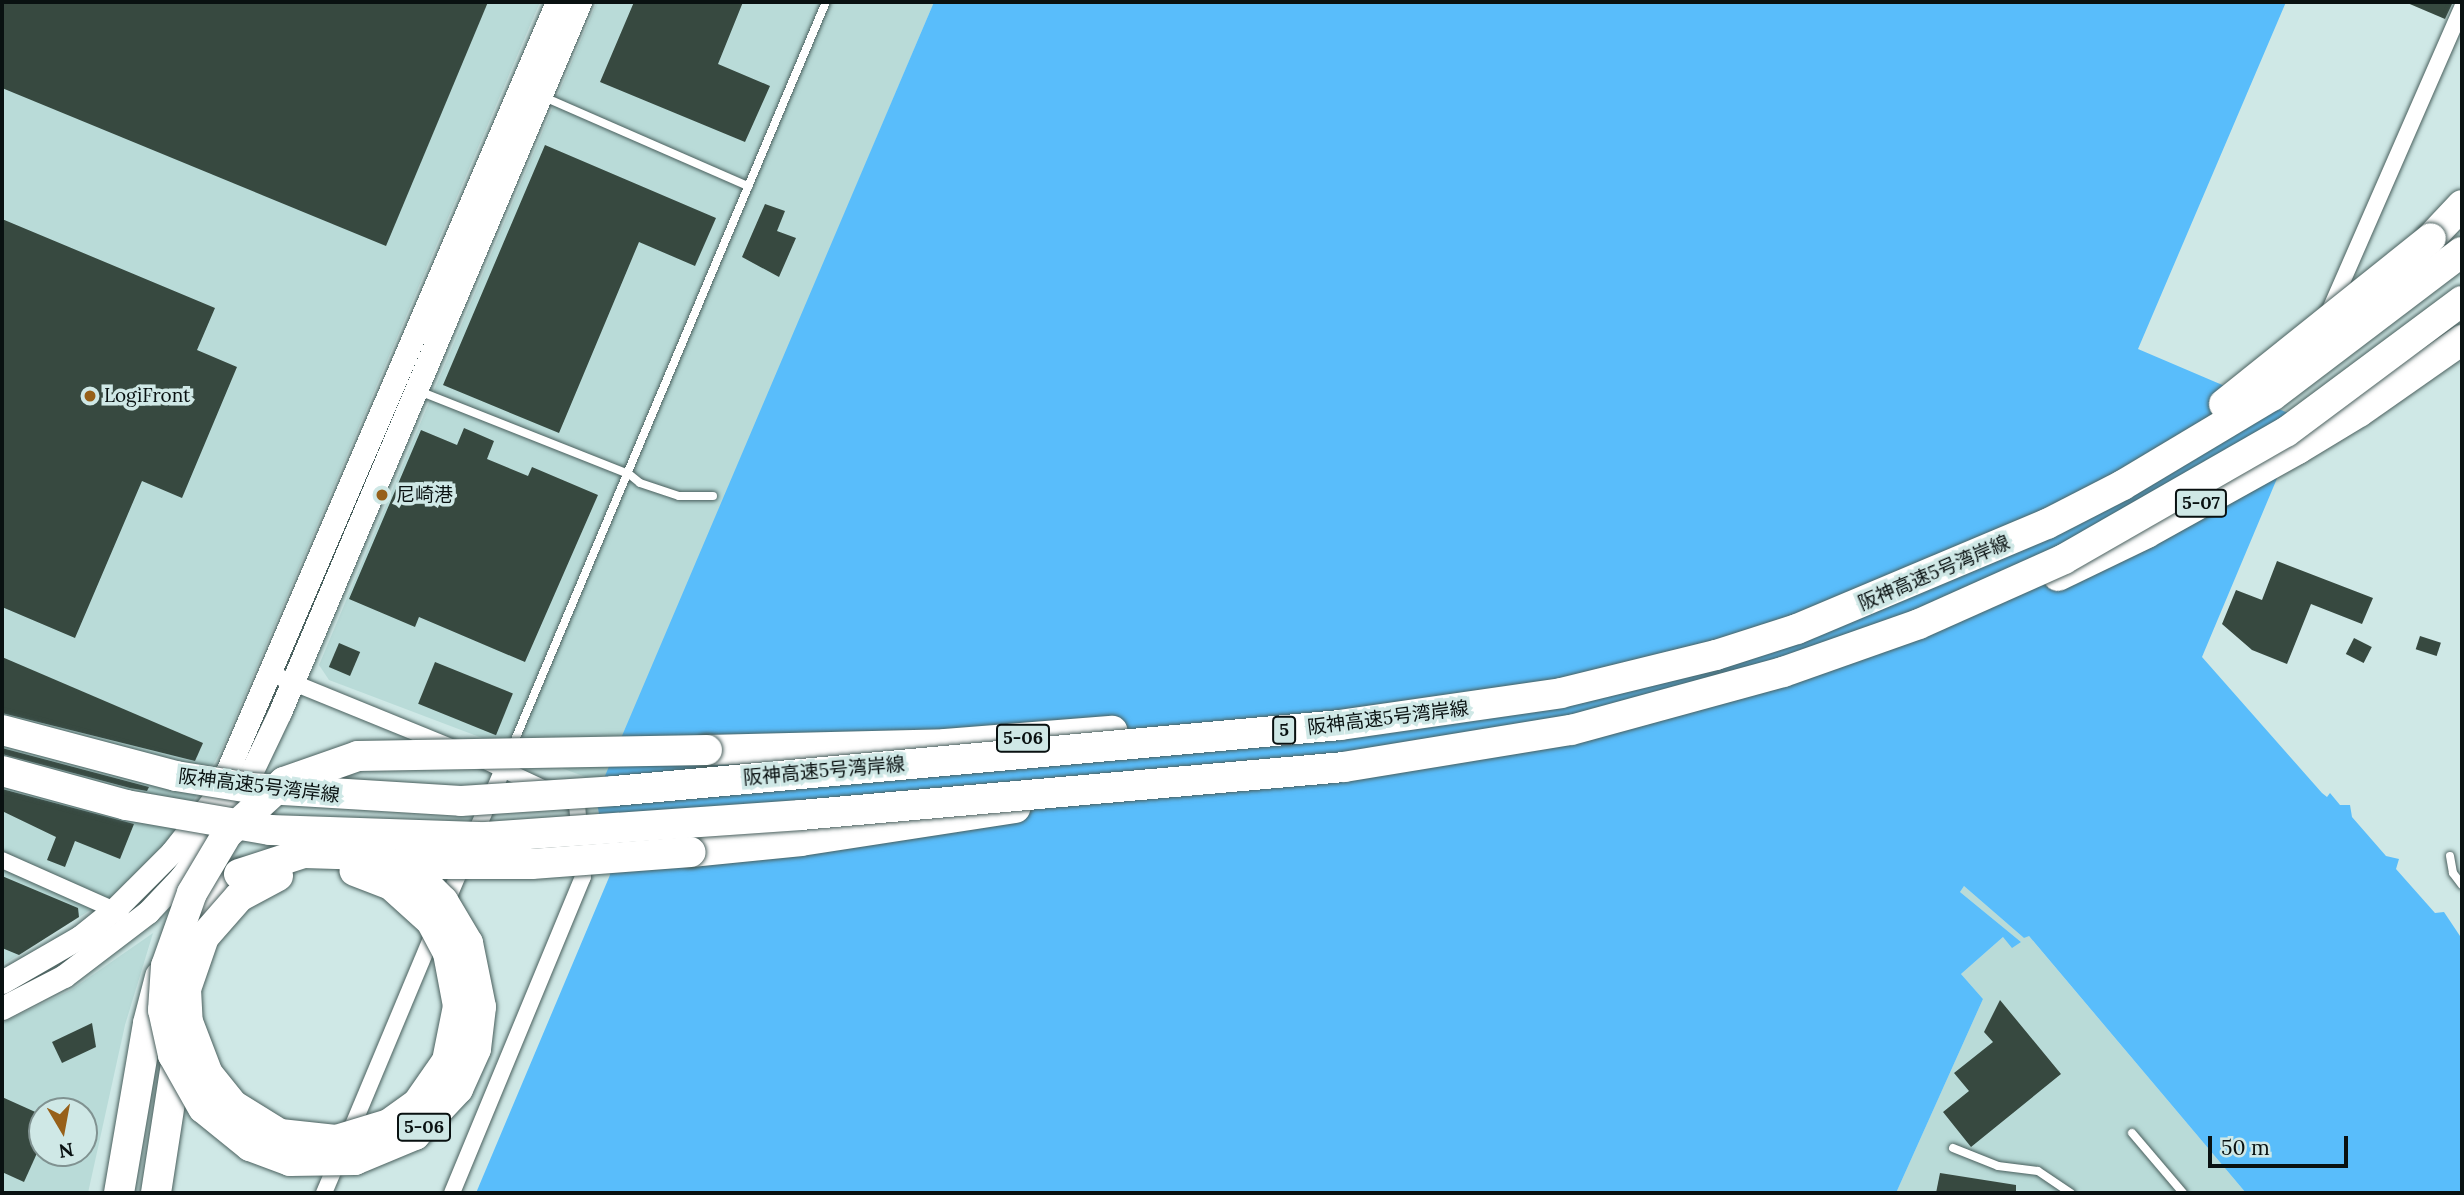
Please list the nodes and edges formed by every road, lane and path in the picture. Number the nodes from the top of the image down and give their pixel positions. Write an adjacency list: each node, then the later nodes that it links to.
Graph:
1 (557, 2): 5 (street)
2 (580, 2): 5 (street)
3 (826, 2): 6 (lane)
4 (2462, 7): 12 (street)
5 (531, 91): 6 (lane); 11 (street)
6 (748, 186): 13 (lane)
7 (2462, 205): 15 (highway, bridge)
8 (2462, 252): 15 (highway, 阪神高速5号湾岸線 / 5, bridge)
9 (2462, 301): 16 (highway, 阪神高速5号湾岸線 / 5, bridge)
10 (2462, 340): 16 (highway, 5-07, bridge)
11 (406, 386): 13 (lane); 17 (street)
12 (2295, 391)
13 (629, 474): 14 (lane); 20 (lane)
14 (713, 496)
15 (2047, 524): 18 (highway, 阪神高速5号湾岸線 / 5, bridge)
16 (1919, 624): 22 (highway, 阪神高速5号湾岸線 / 5, bridge)
17 (282, 678): 20 (street); 27 (street); 28 (street)
18 (1339, 725): 19 (highway, 阪神高速5号湾岸線 / 5, bridge); 25 (highway, 5-06, bridge)
19 (2, 730)
20 (503, 769): 35 (street); 36 (street)
21 (2, 771): 22 (highway, 阪神高速5号湾岸線 / 5, bridge)
22 (1170, 782): 25 (highway, 5-06, bridge)
23 (2449, 856): 26 (lane)
24 (2, 860): 27 (street)
25 (248, 881): 33 (highway, 5-06); 34 (highway, 5-06)
26 (2462, 885)
27 (116, 908): 28 (street); 29 (street)
28 (133, 925): 30 (street)
29 (2, 982)
30 (2, 1008)
31 (2132, 1133): 38 (lane)
32 (1953, 1148): 37 (lane)
33 (119, 1193)
34 (156, 1193)
35 (324, 1193)
36 (452, 1193)
37 (2071, 1193)
38 (2183, 1193)

